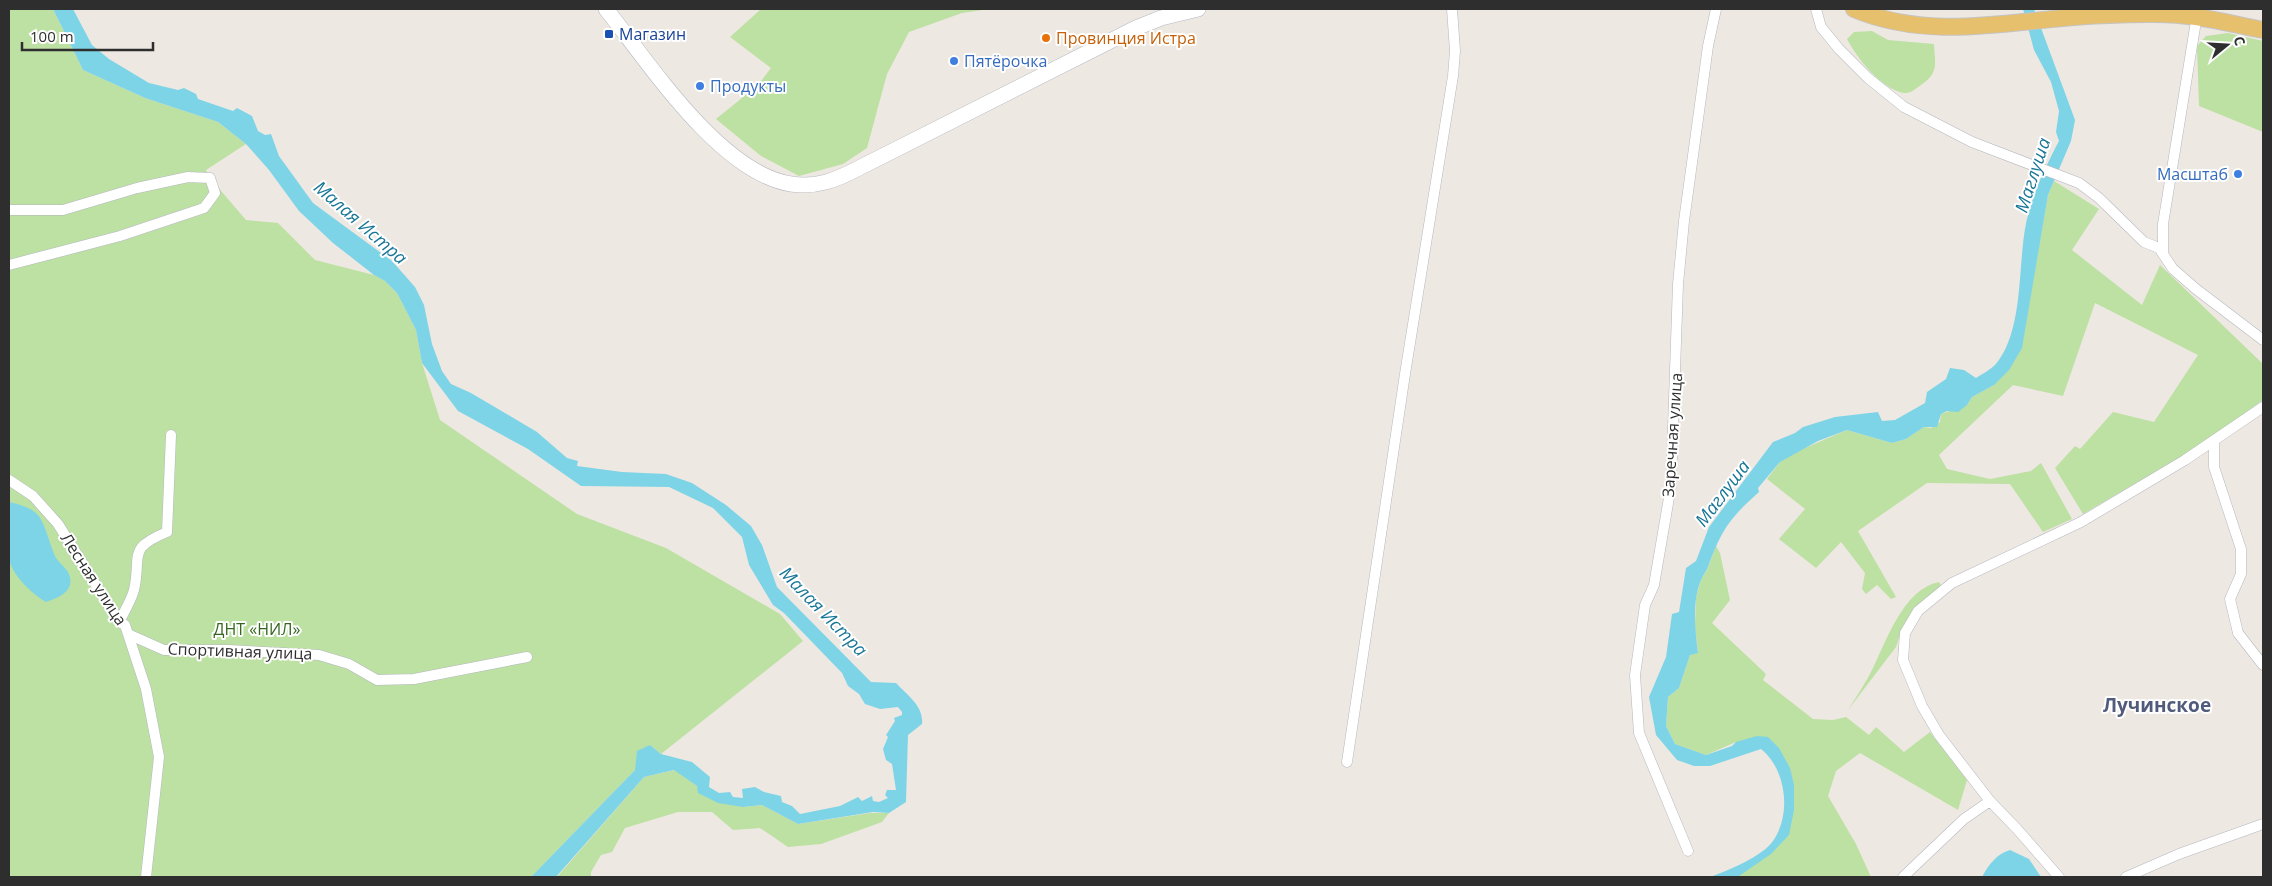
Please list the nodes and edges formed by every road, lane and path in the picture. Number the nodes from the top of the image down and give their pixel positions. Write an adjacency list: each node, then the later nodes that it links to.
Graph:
1 (606, 9): 2 (main road)
2 (1198, 9)
3 (1452, 9): 21 (street)
4 (1716, 9): 24 (street, Заречная улица)
5 (1816, 9): 10 (street)
6 (1854, 9): 7 (main road)
7 (2197, 13): 8 (main road); 10 (street)
8 (2263, 30)
9 (9, 210): 11 (street)
10 (2162, 255): 12 (street)
11 (9, 265)
12 (2263, 340)
13 (2263, 407): 15 (street)
14 (171, 435): 17 (street)
15 (2214, 442): 20 (street); 22 (street)
16 (9, 480): 17 (street, Лесная улица)
17 (119, 622): 18 (street, Лесная улица)
18 (128, 634): 19 (street, Спортивная улица); 25 (street, Лесная улица)
19 (527, 657)
20 (2263, 665)
21 (1346, 762)
22 (1990, 801): 26 (street); 27 (street)
23 (2263, 824): 28 (street)
24 (1688, 851)
25 (146, 877)
26 (1903, 877)
27 (2059, 877)
28 (2126, 877)

